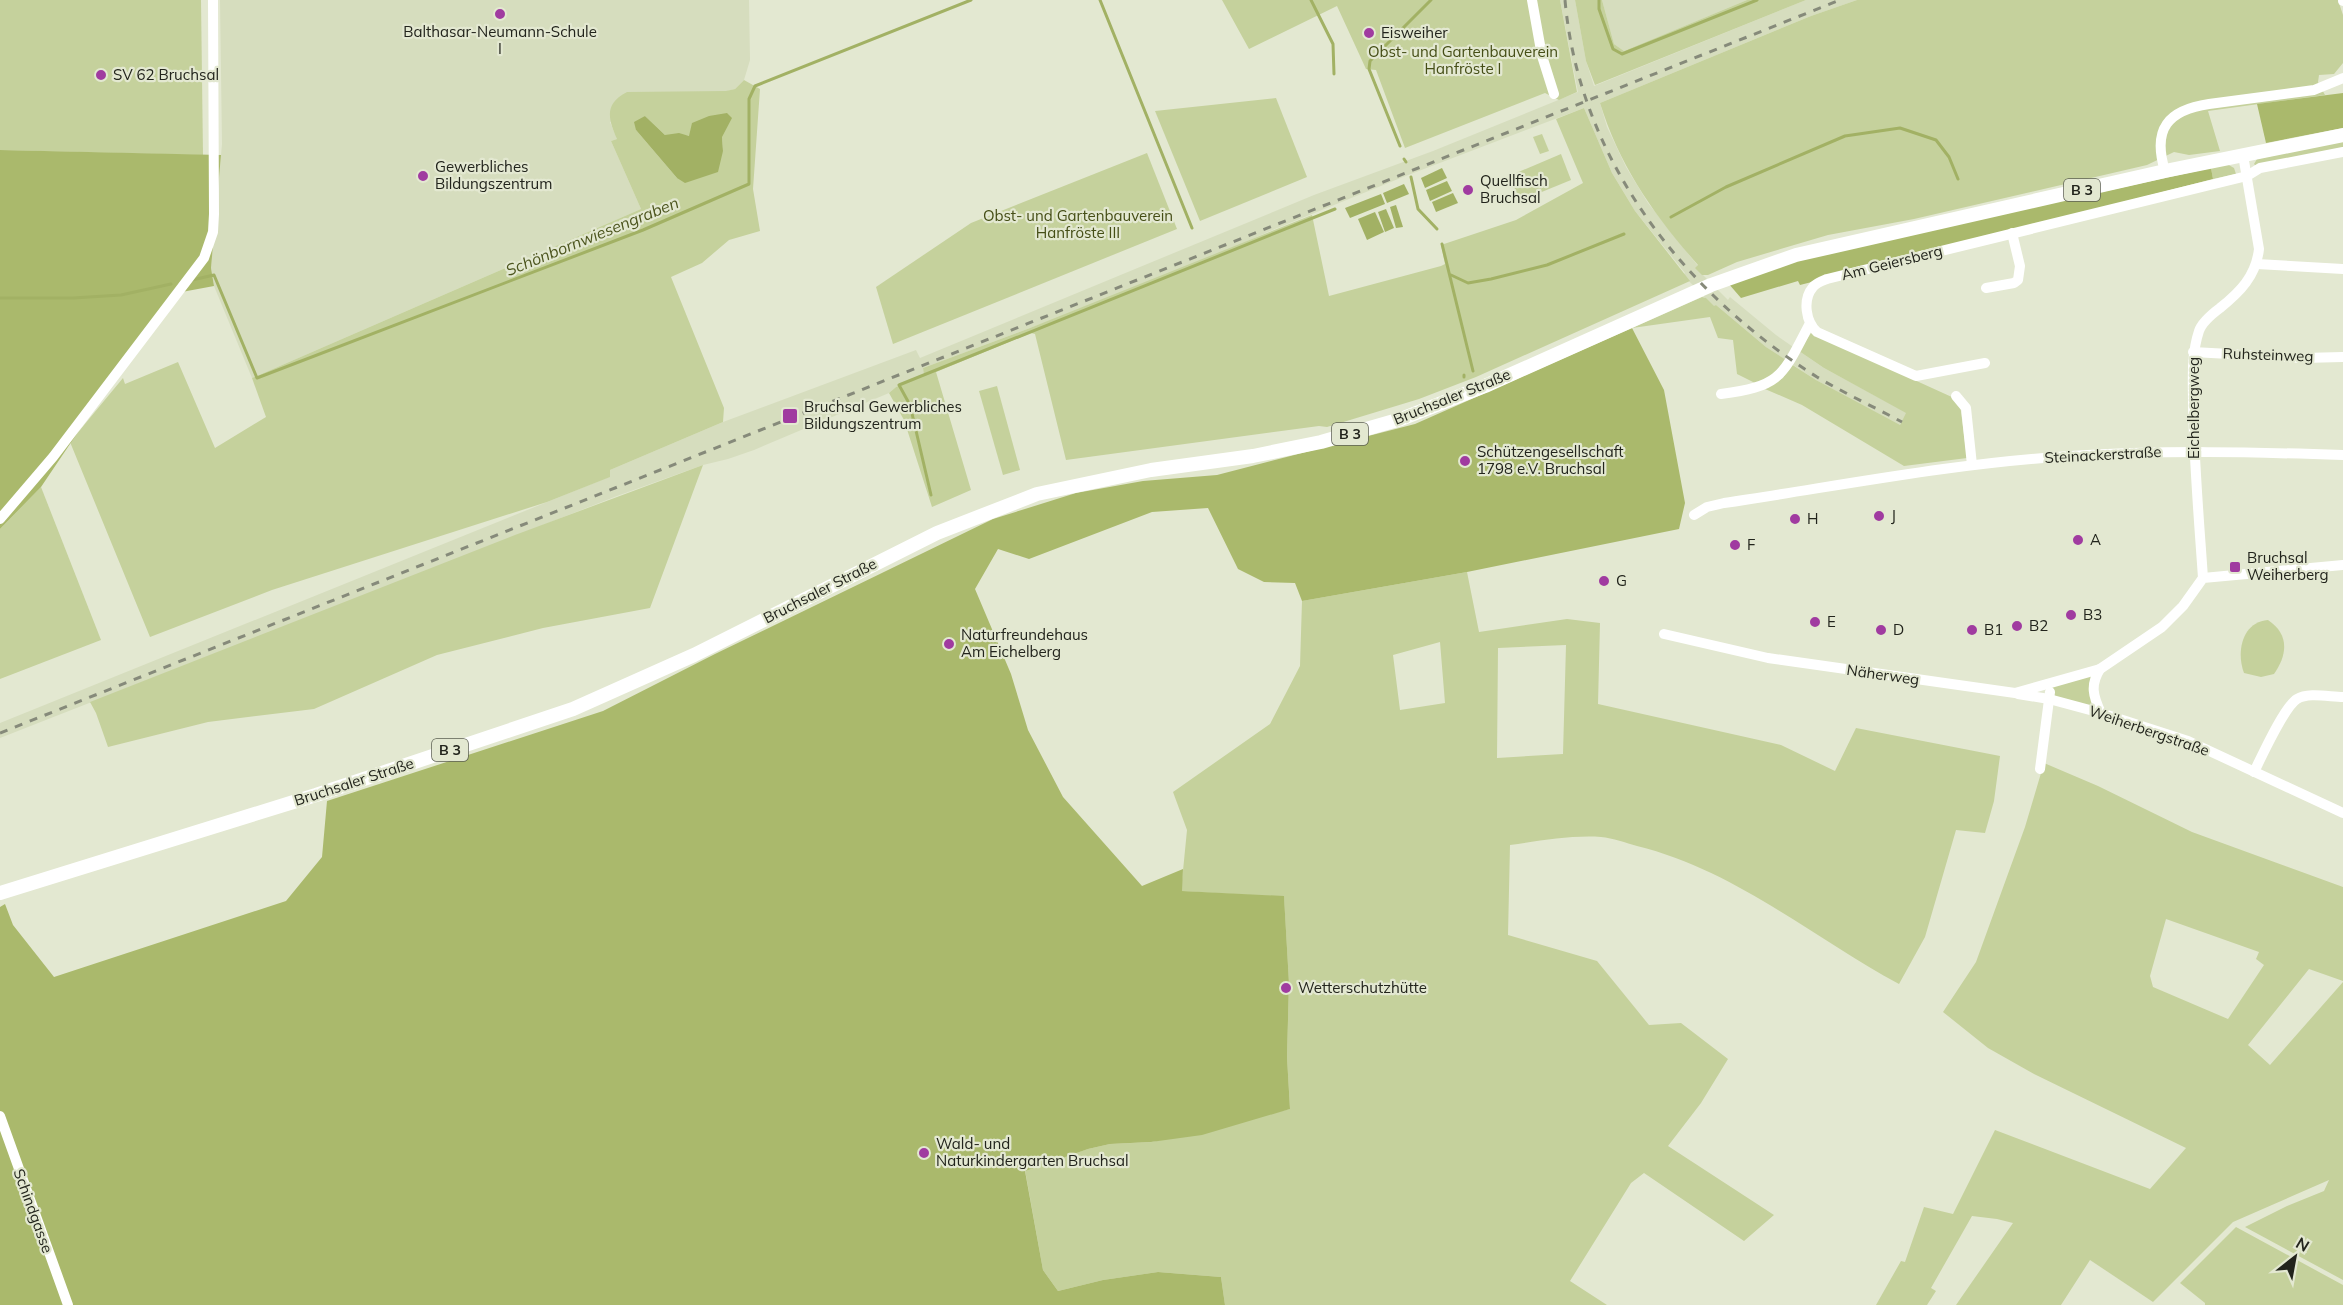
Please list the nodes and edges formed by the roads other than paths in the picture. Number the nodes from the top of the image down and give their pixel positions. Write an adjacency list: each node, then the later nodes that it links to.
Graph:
1 (213, 0): 24 (street)
2 (1532, 0): 4 (street)
3 (2343, 78): 8 (street)
4 (1554, 94)
5 (2343, 135): 7 (main road, B 3)
6 (2343, 152): 9 (street, Am Geiersberg)
7 (2243, 155): 8 (main road, B 3); 9 (street)
8 (2165, 171): 37 (main road, Bruchsaler Straße / B 3)
9 (2247, 176): 10 (street, Am Geiersberg); 11 (street)
10 (2012, 234): 13 (street); 14 (street, Am Geiersberg)
11 (2257, 264): 12 (street); 15 (street, Eichelbergweg)
12 (2343, 269)
13 (1986, 288)
14 (1809, 325): 17 (street); 18 (street, Am Geiersberg)
15 (2193, 352): 16 (street, Ruhsteinweg); 20 (street, Eichelbergweg)
16 (2343, 357)
17 (1985, 363)
18 (1721, 394)
19 (1956, 396): 22 (street)
20 (2194, 452): 21 (street, Steinackerstraße); 22 (street, Steinackerstraße); 26 (street, Eichelbergweg)
21 (2343, 454)
22 (1972, 465): 23 (street, Steinackerstraße)
23 (1694, 515)
24 (0, 519)
25 (2343, 565): 26 (street)
26 (2203, 578): 28 (street, Näherweg)
27 (1664, 634): 30 (street, Näherweg)
28 (2100, 669): 29 (street, Näherweg); 33 (street)
29 (2051, 681): 30 (street, Näherweg); 32 (street)
30 (2015, 693): 32 (street, Weiherbergstraße)
31 (2343, 697): 35 (street)
32 (2049, 699): 33 (street, Weiherbergstraße); 34 (street)
33 (2101, 713): 35 (street, Weiherbergstraße)
34 (2040, 769)
35 (2254, 772): 36 (street, Weiherbergstraße)
36 (2343, 813)
37 (0, 893)
38 (0, 1116): 39 (street, Schindgasse)
39 (68, 1305)

